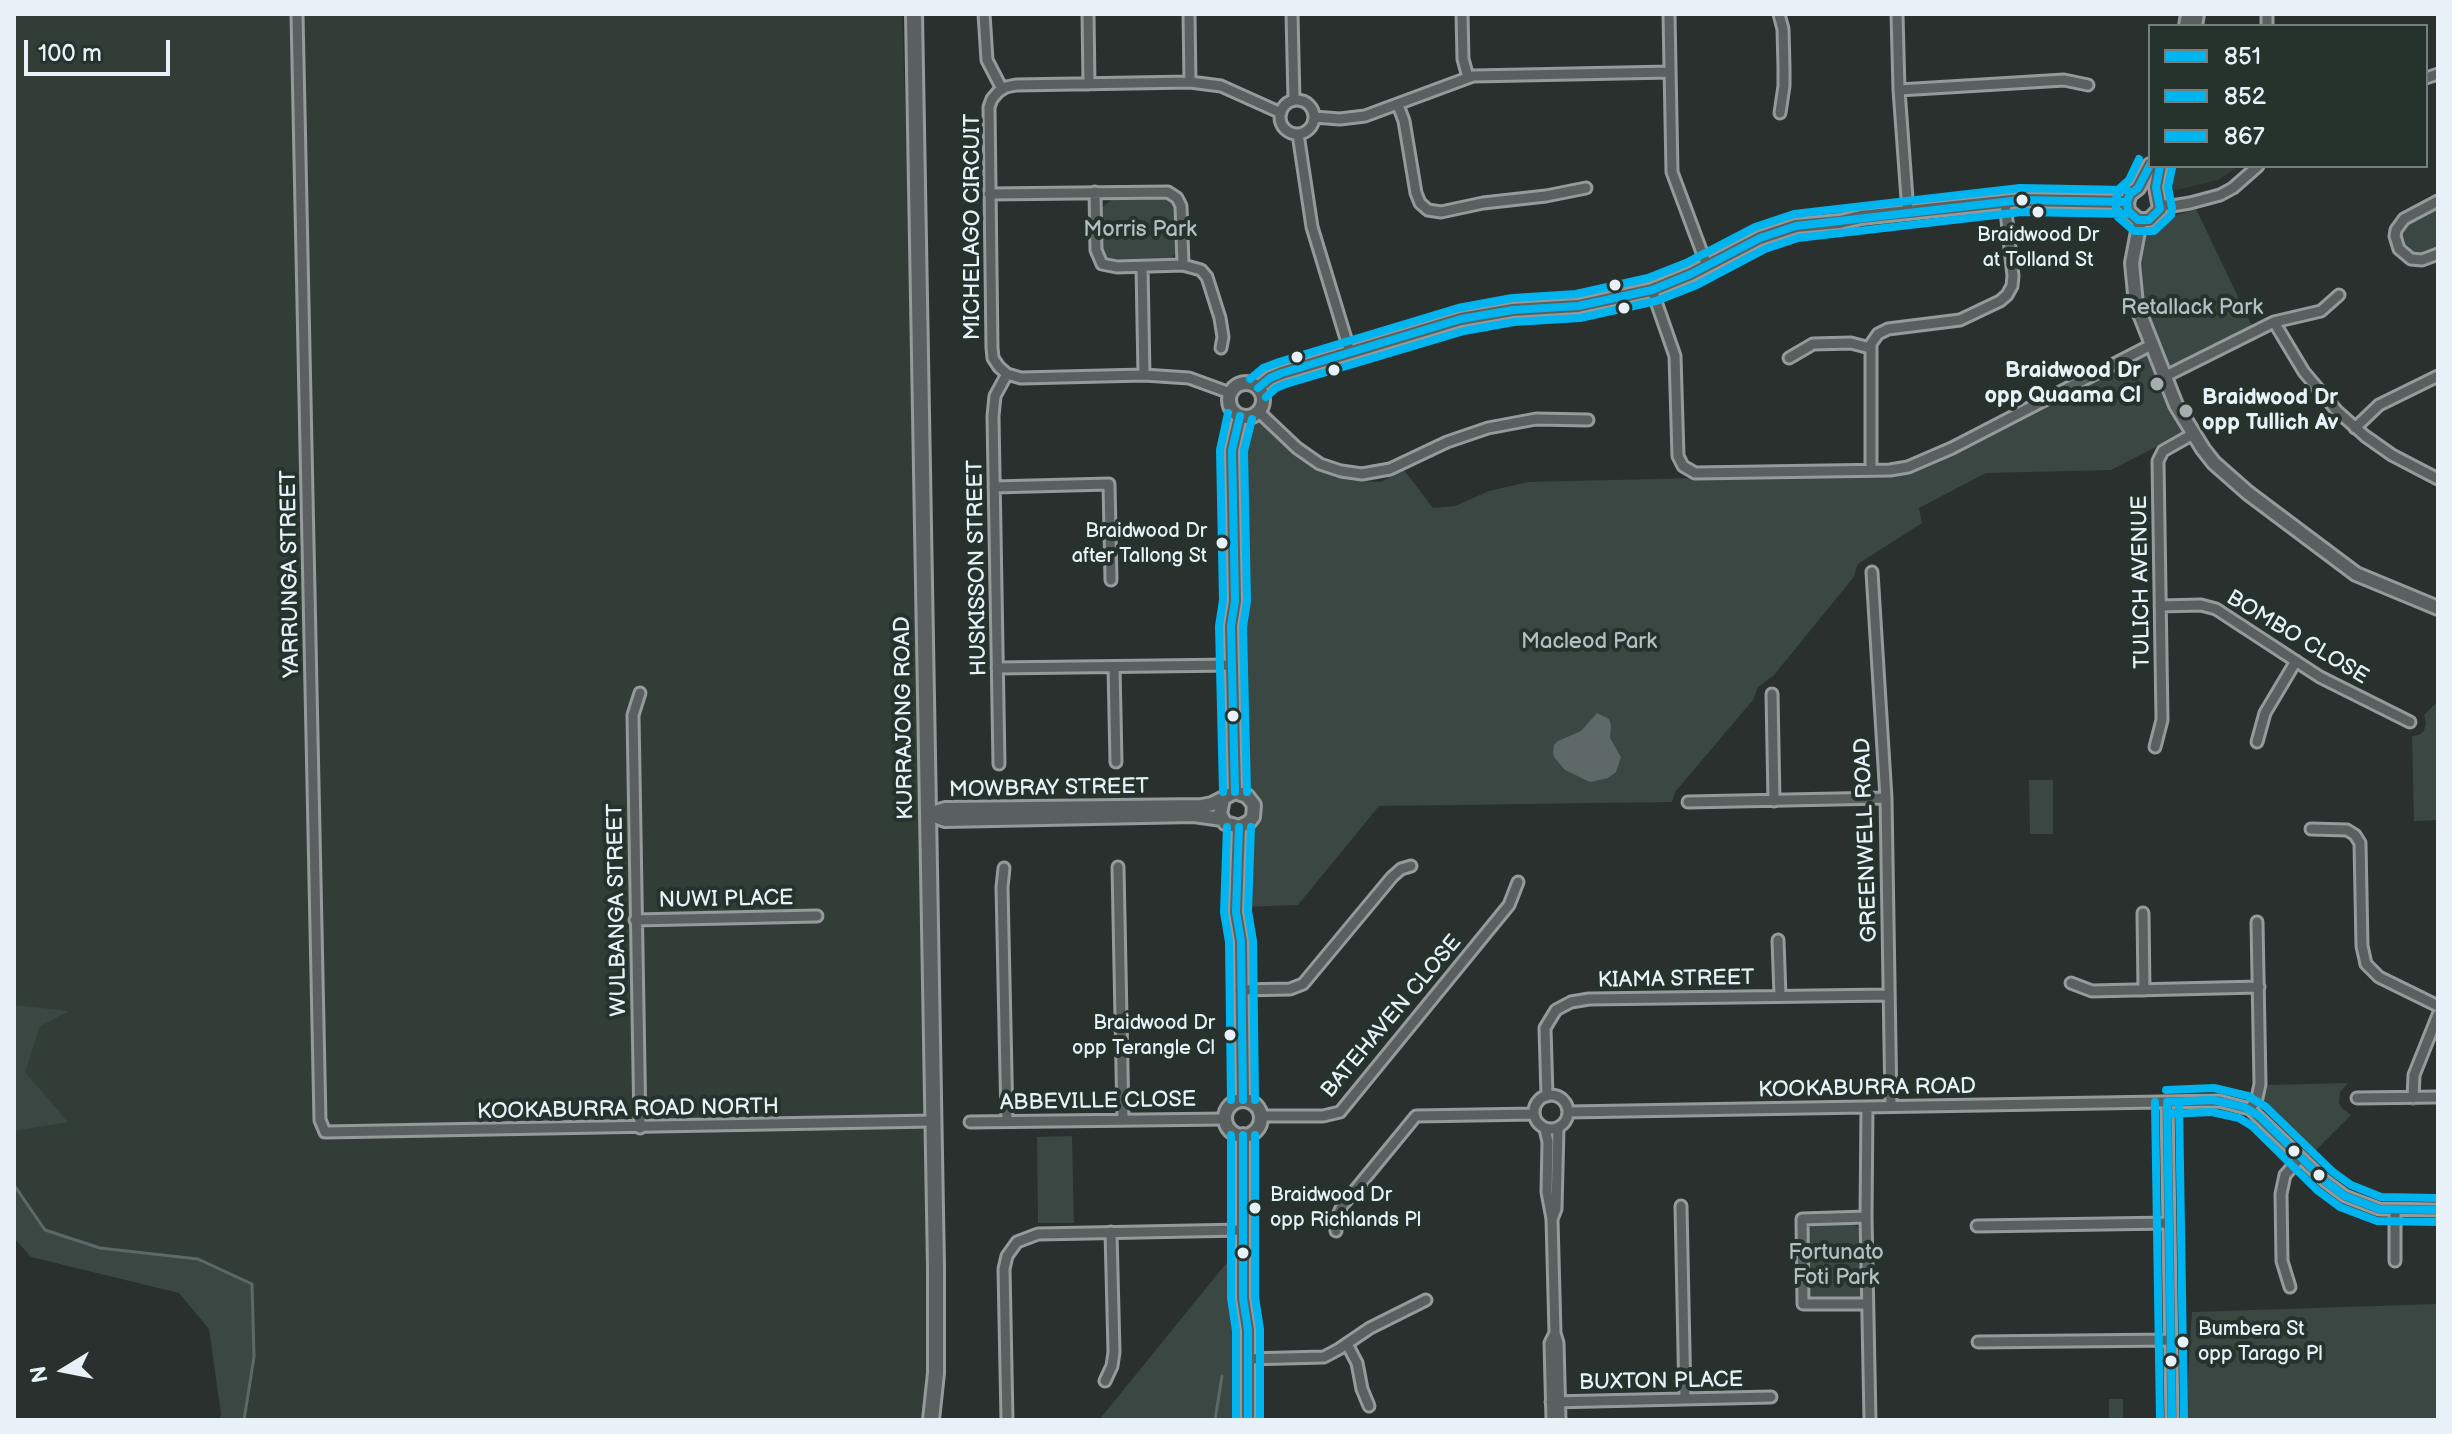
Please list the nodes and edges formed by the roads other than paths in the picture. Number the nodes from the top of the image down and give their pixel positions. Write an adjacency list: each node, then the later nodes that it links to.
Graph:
1 (297, 14): 123 (street, YARRUNGA STREET)
2 (914, 14): 82 (main road, KURRAJONG ROAD)
3 (984, 14): 16 (street)
4 (1088, 14): 14 (street)
5 (1189, 14): 13 (street)
6 (1292, 14): 18 (street)
7 (1462, 14): 12 (street)
8 (1669, 14): 11 (street)
9 (1779, 14): 21 (street)
10 (1897, 14): 17 (street)
11 (1670, 72): 12 (street); 39 (street)
12 (1468, 77): 19 (street)
13 (1190, 82): 14 (street, MICHELAGO CIRCUIT); 20 (street, MICHELAGO CIRCUIT)
14 (1089, 84): 16 (street, MICHELAGO CIRCUIT)
15 (2088, 85): 17 (street)
16 (1002, 89): 30 (street, MICHELAGO CIRCUIT)
17 (1899, 90): 35 (street)
18 (1294, 100): 20 (street); 22 (street)
19 (1398, 105): 22 (street); 27 (street)
20 (1281, 113): 23 (street)
21 (1780, 113)
22 (1314, 117): 23 (street)
23 (1298, 134): 47 (street)
24 (2148, 168): 28 (street)
25 (2160, 168): 31 (street)
26 (2256, 168): 31 (street)
27 (1586, 188)
28 (2138, 188): 31 (street); 34 (street)
29 (1095, 192): 30 (street); 38 (street); 40 (street)
30 (989, 194): 49 (street, MICHELAGO CIRCUIT)
31 (2159, 200): 36 (street)
32 (2438, 201): 37 (street)
33 (2005, 202): 34 (street); 35 (street); 46 (street)
34 (2127, 202): 36 (street)
35 (1908, 212): 39 (street)
36 (2140, 221): 44 (street)
37 (2438, 254)
38 (1183, 265): 40 (street); 45 (street)
39 (1707, 266): 41 (street)
40 (1142, 267): 50 (street)
41 (1652, 290): 47 (street); 60 (street)
42 (2339, 295): 43 (street)
43 (2274, 322): 52 (street); 58 (street)
44 (2151, 345): 52 (street); 60 (street)
45 (1221, 348)
46 (1870, 348): 48 (street); 60 (street)
47 (1350, 352): 53 (street)
48 (1789, 358)
49 (1007, 374): 50 (street); 62 (street, HUSKISSON STREET)
50 (1144, 375): 54 (street)
51 (2438, 376): 58 (street)
52 (2164, 377): 59 (street)
53 (1258, 388): 54 (street); 55 (street)
54 (1230, 393): 56 (street)
55 (1258, 411): 56 (street); 57 (street)
56 (1240, 416): 68 (street)
57 (1588, 420)
58 (2355, 428): 61 (street)
59 (2193, 434): 65 (street, TULICH AVENUE); 66 (street)
60 (1871, 470)
61 (2438, 479)
62 (994, 487): 64 (street); 70 (street, HUSKISSON STREET)
63 (1872, 572): 79 (street, GREENWELL ROAD)
64 (1111, 580)
65 (2160, 606): 67 (street, BOMBO CLOSE); 75 (street, TULICH AVENUE)
66 (2438, 608)
67 (2296, 661): 73 (street, BOMBO CLOSE); 74 (street)
68 (1233, 665): 69 (street); 78 (street)
69 (1114, 667): 70 (street); 76 (street)
70 (997, 668): 77 (street, HUSKISSON STREET)
71 (640, 693): 92 (street, WULBANGA STREET)
72 (1772, 694): 80 (street)
73 (2410, 722)
74 (2257, 742)
75 (2155, 747)
76 (1116, 762)
77 (999, 764)
78 (1229, 796): 82 (street, MOWBRAY STREET); 83 (street); 84 (street)
79 (1886, 798): 80 (street); 99 (street, GREENWELL ROAD)
80 (1774, 801): 81 (street)
81 (1688, 802)
82 (929, 814): 83 (street, MOWBRAY STREET); 117 (main road, KURRAJONG ROAD)
83 (1222, 819): 84 (street)
84 (1239, 827): 97 (street)
85 (2311, 829): 101 (street)
86 (1411, 866): 97 (street)
87 (1118, 867): 115 (street)
88 (1004, 868): 118 (street)
89 (1518, 882): 114 (street, BATEHAVEN CLOSE)
90 (2143, 913): 98 (street)
91 (817, 916): 92 (street, NUWI PLACE)
92 (635, 920): 120 (street, WULBANGA STREET)
93 (2257, 922): 96 (street)
94 (1778, 940): 100 (street)
95 (2071, 983): 98 (street)
96 (2259, 987): 98 (street); 111 (street)
97 (1240, 990): 107 (street)
98 (2144, 990)
99 (1889, 995): 100 (street, KIAMA STREET); 109 (street, GREENWELL ROAD)
100 (1780, 996): 103 (street, KIAMA STREET)
101 (2438, 1006)
102 (2438, 1015): 106 (street)
103 (1547, 1096): 112 (street); 113 (street)
104 (2438, 1097): 106 (street)
105 (2357, 1098): 106 (street)
106 (2413, 1098)
107 (1243, 1100): 114 (street); 116 (street)
108 (2167, 1102): 109 (street, KOOKABURRA ROAD); 111 (street, KOOKABURRA ROAD); 131 (street)
109 (1891, 1106): 110 (street, KOOKABURRA ROAD)
110 (1867, 1107): 112 (street, KOOKABURRA ROAD); 129 (street)
111 (2250, 1109): 125 (street)
112 (1568, 1112): 121 (street)
113 (1534, 1114): 122 (street); 134 (street)
114 (1261, 1116): 124 (street)
115 (1123, 1119): 116 (street, ABBEVILLE CLOSE); 118 (street, ABBEVILLE CLOSE)
116 (1226, 1119): 124 (street)
117 (933, 1121): 120 (street, KOOKABURRA ROAD NORTH); 149 (main road, KURRAJONG ROAD)
118 (1007, 1121): 119 (street, ABBEVILLE CLOSE)
119 (970, 1122)
120 (640, 1128): 123 (street, KOOKABURRA ROAD NORTH)
121 (1558, 1128): 122 (street); 130 (street)
122 (1545, 1129): 130 (street)
123 (325, 1132)
124 (1243, 1135): 133 (street)
125 (2300, 1158): 127 (street); 137 (street)
126 (1681, 1206): 146 (street)
127 (2395, 1210): 128 (street); 136 (street)
128 (2438, 1210)
129 (1866, 1217): 139 (street); 139 (street)
130 (1552, 1219): 147 (street)
131 (2169, 1223): 132 (street); 140 (street)
132 (1977, 1226)
133 (1243, 1230): 135 (street); 143 (street)
134 (1336, 1231)
135 (1111, 1232): 144 (street); 150 (street)
136 (2395, 1261)
137 (2290, 1287)
138 (1426, 1300): 142 (street)
139 (1867, 1304): 154 (street)
140 (2170, 1340): 141 (street); 155 (street)
141 (1978, 1342)
142 (1347, 1344): 143 (street); 148 (street)
143 (1247, 1359): 151 (street)
144 (1105, 1381)
145 (1771, 1397): 146 (street, BUXTON PLACE)
146 (1685, 1399): 147 (street, BUXTON PLACE)
147 (1556, 1402): 152 (street); 153 (street)
148 (1369, 1406)
149 (931, 1420)
150 (1007, 1420)
151 (1248, 1420)
152 (1552, 1420)
153 (1560, 1420)
154 (1870, 1420)
155 (2172, 1420)

